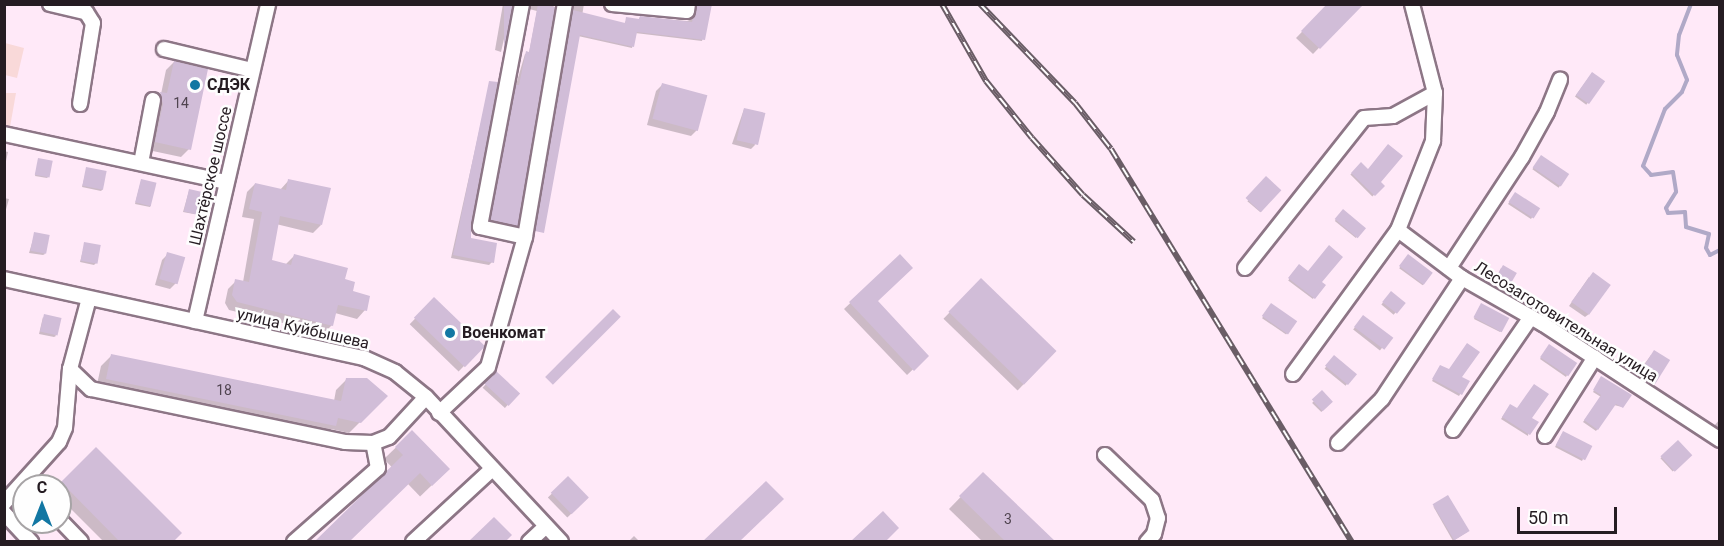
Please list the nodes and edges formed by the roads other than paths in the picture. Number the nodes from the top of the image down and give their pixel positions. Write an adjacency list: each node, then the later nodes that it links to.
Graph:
1 (50, 4): 13 (street)
2 (522, 4): 18 (street)
3 (565, 4): 18 (street)
4 (612, 4): 5 (street)
5 (688, 4)
6 (1412, 4): 11 (street)
7 (265, 5): 9 (street, Шахтёрское шоссе)
8 (164, 49): 9 (street)
9 (252, 70): 16 (street, Шахтёрское шоссе)
10 (1560, 80): 20 (street)
11 (1435, 93): 17 (street); 19 (street)
12 (153, 100): 15 (street)
13 (80, 104)
14 (4, 134): 15 (street)
15 (141, 163): 16 (street)
16 (226, 182): 25 (street, Шахтёрское шоссе)
17 (1398, 230): 20 (street, Лесозаготовительная улица); 28 (street)
18 (525, 237): 30 (street)
19 (1245, 268)
20 (1449, 268): 21 (street, Лесозаготовительная улица)
21 (1462, 278): 24 (street, Лесозаготовительная улица); 35 (street)
22 (4, 279): 23 (street, улица Куйбышева)
23 (89, 298): 25 (street, улица Куйбышева); 27 (street)
24 (1531, 317): 26 (street, Лесозаготовительная улица); 31 (street)
25 (195, 321): 29 (street, улица Куйбышева)
26 (1595, 357): 32 (street); 33 (street, Лесозаготовительная улица)
27 (70, 369): 34 (street); 38 (street)
28 (1293, 374)
29 (426, 397): 30 (street, улица Куйбышева); 34 (street)
30 (439, 413): 37 (street, улица Куйбышева)
31 (1453, 430)
32 (1545, 436)
33 (1719, 440)
34 (373, 443): 42 (street)
35 (1338, 443)
36 (1105, 455): 46 (street)
37 (492, 469): 40 (street, улица Куйбышева); 43 (street)
38 (33, 474)
39 (4, 513): 41 (street)
40 (546, 526): 44 (street); 45 (street, улица Куйбышева)
41 (31, 542)
42 (294, 542)
43 (413, 542)
44 (529, 542)
45 (561, 542)
46 (1147, 542)

